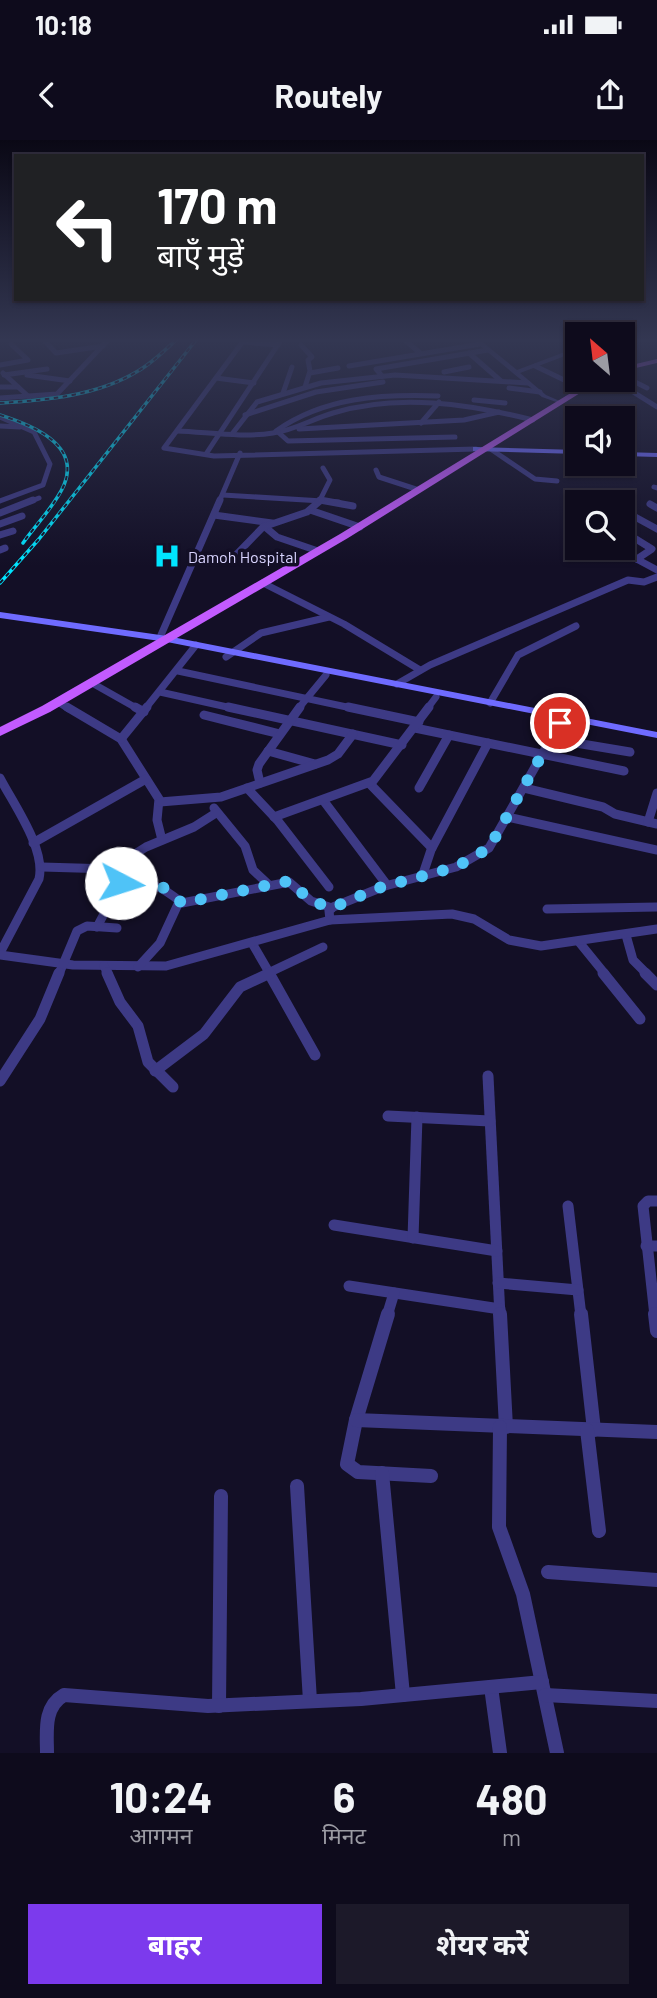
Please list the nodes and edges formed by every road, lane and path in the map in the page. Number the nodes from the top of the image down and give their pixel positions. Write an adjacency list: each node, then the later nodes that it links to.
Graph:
1 (189, 415): 16 (street)
2 (233, 415): 17 (street)
3 (246, 415): 19 (street)
4 (301, 415): 18 (street)
5 (324, 415): 15 (street)
6 (428, 415): 12 (street)
7 (488, 415): 12 (street)
8 (515, 415): 11 (street)
9 (536, 415): 11 (main road)
10 (0, 417): 14 (street)
11 (530, 419): 22 (main road)
12 (421, 423): 15 (street)
13 (0, 426): 14 (street)
14 (26, 428): 38 (street)
15 (295, 429): 18 (street)
16 (177, 431): 17 (street); 28 (street)
17 (221, 433): 19 (street); 29 (street)
18 (275, 433): 20 (street); 21 (street)
19 (232, 434): 20 (street)
20 (262, 435): 24 (street)
21 (455, 437)
22 (485, 449): 23 (main road); 25 (street); 33 (street); 34 (main road)
23 (565, 451)
24 (265, 452): 25 (street); 30 (street)
25 (314, 452): 30 (street)
26 (635, 452): 27 (main road)
27 (657, 453)
28 (192, 454): 29 (street); 30 (street)
29 (206, 454): 30 (street)
30 (240, 454): 35 (street)
31 (323, 467): 37 (street)
32 (376, 470): 34 (street)
33 (557, 481)
34 (416, 489): 50 (main road)
35 (223, 495): 37 (street); 44 (street)
36 (39, 498): 43 (street)
37 (321, 500): 40 (street); 42 (street)
38 (0, 501)
39 (650, 504): 41 (street)
40 (353, 506)
41 (657, 508)
42 (310, 510): 48 (street); 50 (street)
43 (0, 513)
44 (214, 515): 48 (street); 66 (street)
45 (22, 516): 47 (street)
46 (635, 517): 51 (street)
47 (0, 523)
48 (274, 523): 49 (street)
49 (264, 526): 55 (street); 56 (street)
50 (356, 526): 55 (main road)
51 (657, 529)
52 (13, 531): 53 (street)
53 (0, 535)
54 (635, 539): 57 (street)
55 (314, 550): 60 (main road)
56 (232, 559)
57 (637, 559): 58 (street)
58 (657, 570)
59 (657, 577): 61 (street)
60 (265, 580): 64 (street); 66 (main road)
61 (648, 581): 62 (street); 69 (street)
62 (657, 584)
63 (4, 616): 66 (main road)
64 (330, 617): 68 (street); 69 (street)
65 (576, 626): 78 (street)
66 (158, 638): 67 (main road); 72 (main road); 83 (main road)
67 (195, 647): 68 (main road); 70 (street)
68 (229, 655): 71 (main road); 73 (main road)
69 (420, 670): 73 (street)
70 (178, 671): 74 (street); 76 (street)
71 (326, 675): 75 (main road); 76 (street)
72 (92, 683): 77 (main road); 79 (street)
73 (397, 684): 78 (main road)
74 (160, 692): 79 (street); 81 (street)
75 (436, 697): 82 (main road); 84 (street)
76 (306, 698): 81 (street); 84 (street)
77 (58, 702): 85 (main road); 91 (street)
78 (489, 703): 89 (main road)
79 (144, 712): 91 (street)
80 (204, 715): 86 (street)
81 (289, 720): 86 (street); 87 (street)
82 (560, 723): 90 (street); 92 (main road)
83 (0, 725)
84 (417, 725): 88 (street); 94 (street)
85 (0, 732)
86 (280, 734): 95 (street)
87 (353, 734): 94 (street); 98 (street)
88 (449, 735): 93 (street); 105 (street)
89 (657, 735)
90 (552, 738): 96 (street); 97 (street)
91 (121, 739): 101 (street)
92 (657, 742)
93 (488, 743): 97 (street); 117 (street)
94 (402, 745): 103 (street)
95 (268, 751): 98 (street); 102 (street)
96 (630, 752)
97 (544, 754): 99 (street); 106 (street)
98 (316, 764): 102 (street)
99 (624, 771)
100 (0, 778): 116 (street)
101 (146, 779): 110 (street); 116 (street)
102 (260, 783): 104 (street)
103 (369, 783): 109 (street); 117 (street)
104 (247, 788): 108 (street); 112 (street)
105 (419, 788)
106 (524, 788): 113 (street); 114 (street)
107 (657, 793): 114 (street)
108 (208, 799): 110 (street); 111 (street)
109 (323, 800): 112 (street); 124 (street)
110 (160, 802): 115 (street)
111 (216, 813): 115 (street); 123 (street)
112 (274, 817): 125 (street)
113 (507, 817): 118 (street); 121 (street)
114 (652, 822)
115 (162, 840): 120 (street)
116 (33, 843): 119 (street)
117 (432, 848): 121 (street)
118 (657, 850)
119 (42, 867): 120 (street); 138 (street)
120 (111, 869): 122 (street)
121 (422, 877): 124 (street)
122 (121, 883): 126 (street); 131 (street)
123 (269, 885): 126 (street); 128 (street)
124 (387, 885): 128 (street)
125 (329, 887)
126 (178, 902): 141 (street)
127 (657, 907): 129 (street)
128 (332, 908): 130 (street)
129 (547, 909)
130 (330, 920): 135 (street); 136 (street)
131 (97, 927): 132 (street); 139 (street)
132 (117, 928)
133 (657, 929): 134 (street)
134 (626, 935): 135 (street); 143 (street)
135 (579, 942): 144 (street)
136 (252, 943): 141 (street); 142 (street)
137 (323, 947): 142 (street)
138 (0, 954): 139 (street)
139 (61, 964): 140 (street); 148 (street)
140 (104, 966): 141 (street); 146 (street)
141 (138, 967)
142 (269, 972): 145 (street); 146 (street)
143 (657, 985)
144 (639, 1019)
145 (315, 1055)
146 (155, 1070): 149 (street)
147 (488, 1076): 152 (street)
148 (0, 1081)
149 (173, 1087)
150 (388, 1116): 151 (street)
151 (417, 1117): 152 (street); 156 (street)
152 (491, 1121): 158 (street)
153 (657, 1201): 157 (street)
154 (568, 1206): 161 (street)
155 (334, 1225): 156 (street)
156 (413, 1238): 158 (street)
157 (652, 1246): 164 (street)
158 (497, 1251): 159 (street)
159 (498, 1283): 161 (street); 163 (street)
160 (349, 1286): 162 (street)
161 (578, 1290): 167 (street)
162 (394, 1293): 163 (street); 165 (street)
163 (500, 1309): 166 (street)
164 (657, 1331)
165 (356, 1420): 166 (street); 169 (street)
166 (503, 1427): 167 (street); 177 (street)
167 (590, 1430): 168 (street); 173 (street)
168 (657, 1432)
169 (382, 1473): 170 (street); 178 (street)
170 (431, 1476)
171 (297, 1486): 179 (street)
172 (221, 1496): 181 (street)
173 (599, 1531)
174 (548, 1572): 175 (street)
175 (657, 1580)
176 (491, 1687): 177 (street); 178 (street); 183 (street)
177 (543, 1688): 180 (street); 184 (street)
178 (403, 1695): 179 (street)
179 (310, 1701): 181 (street)
180 (657, 1701)
181 (219, 1706): 182 (street)
182 (47, 1753)
183 (500, 1753)
184 (558, 1753)

